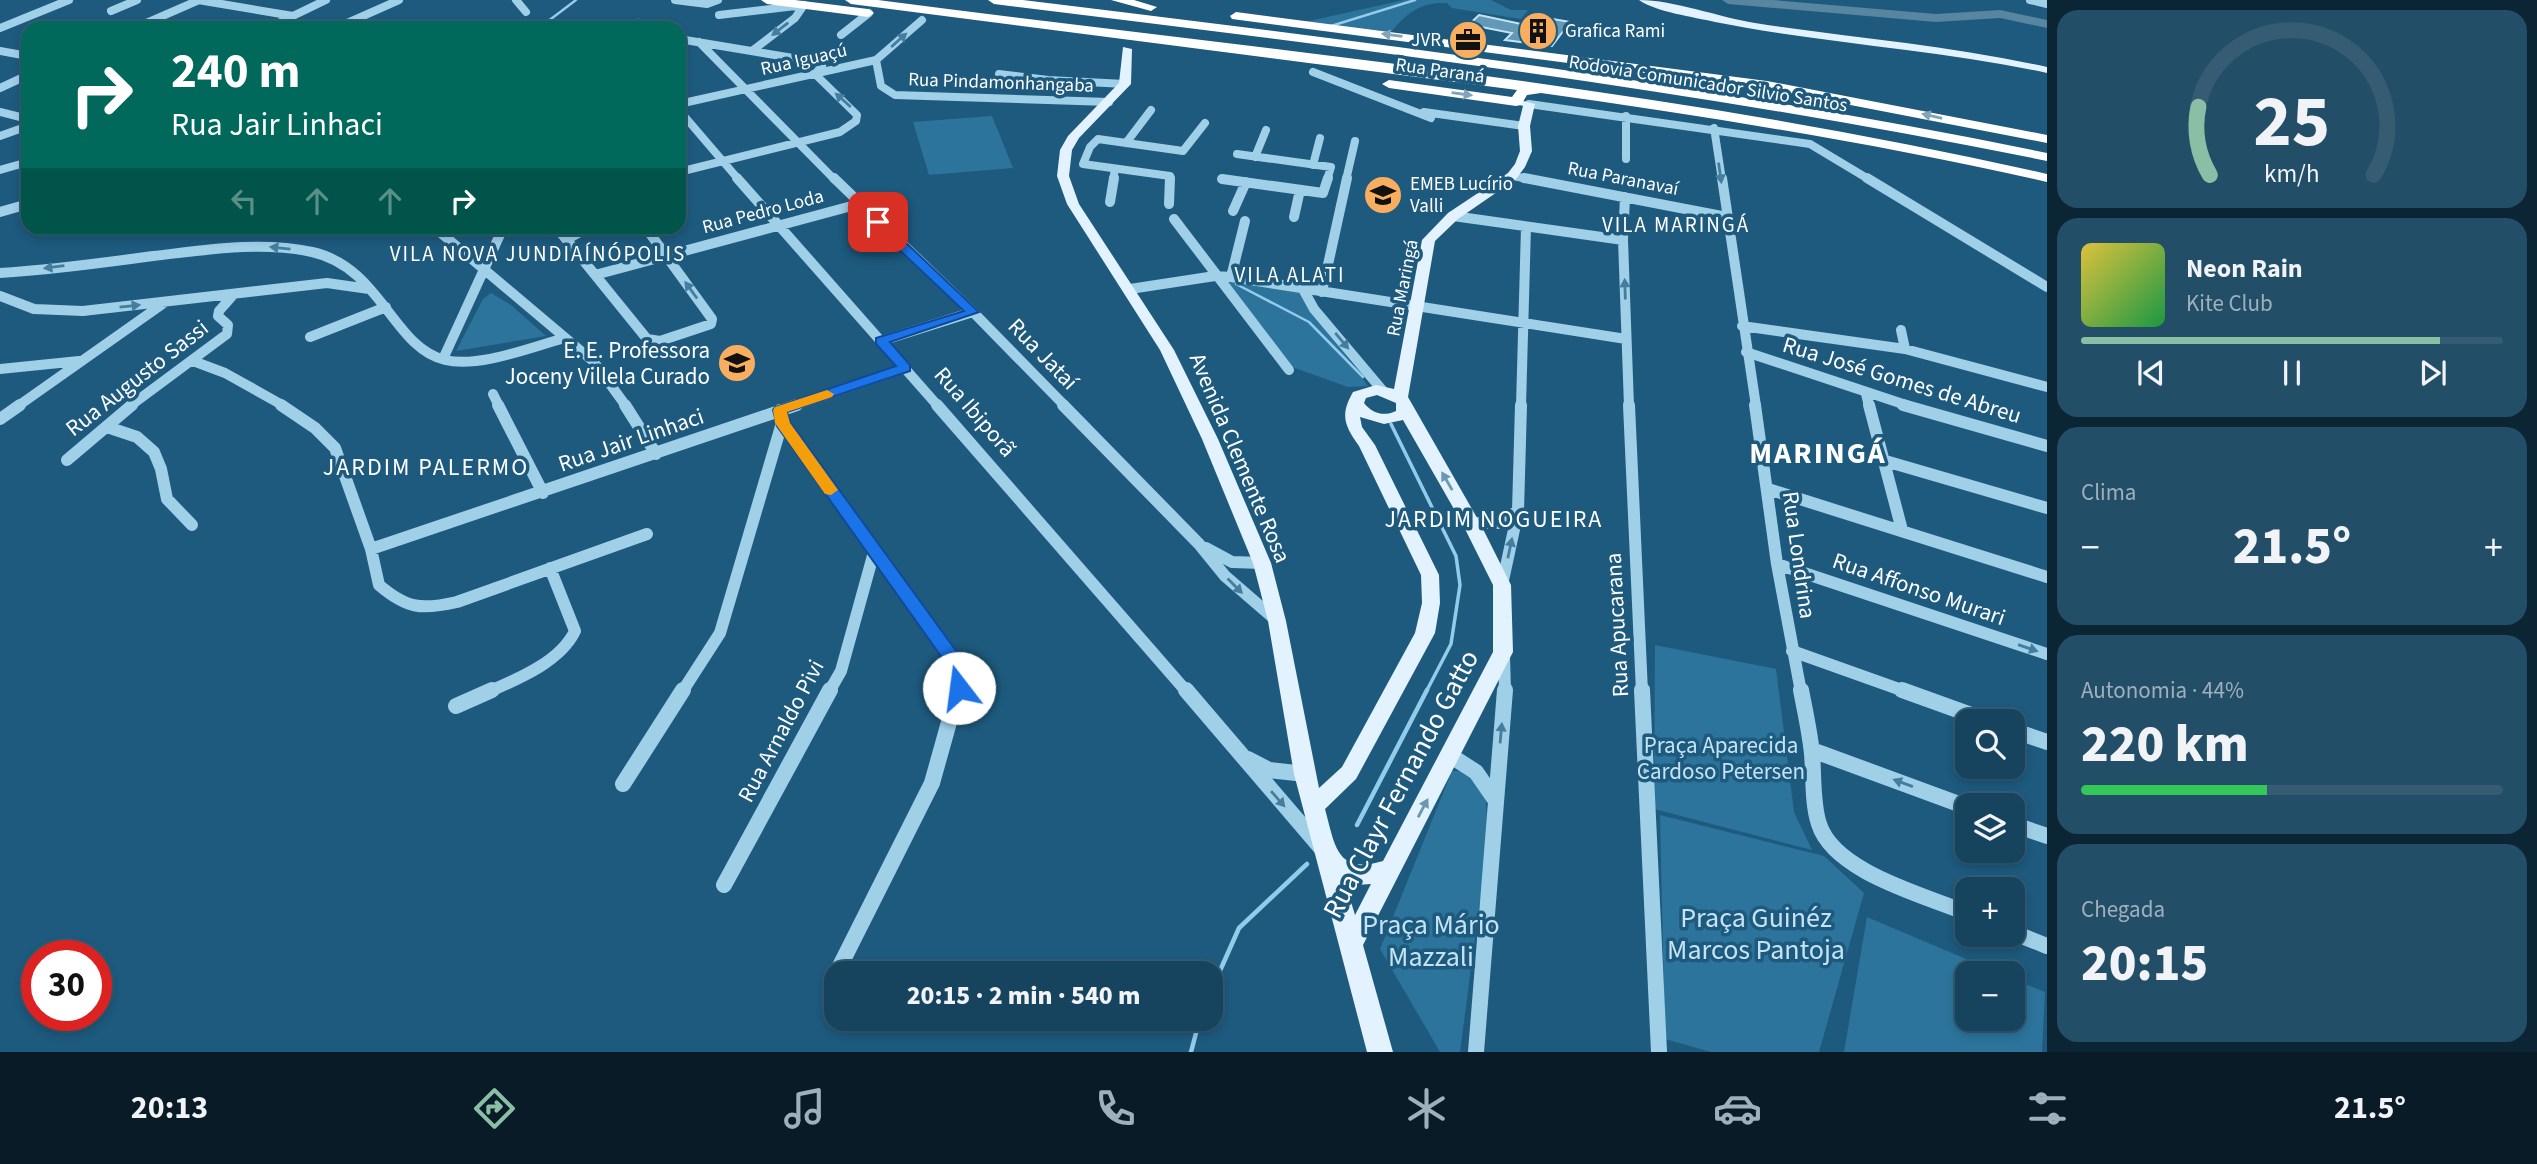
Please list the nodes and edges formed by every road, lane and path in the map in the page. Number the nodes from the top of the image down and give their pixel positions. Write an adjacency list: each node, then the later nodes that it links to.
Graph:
1 (69, 0): 30 (street)
2 (137, 0): 21 (street)
3 (198, 0): 25 (street); 27 (street)
4 (326, 0): 25 (street)
5 (399, 0): 29 (street)
6 (516, 0): 22 (street)
7 (675, 0): 8 (street)
8 (718, 0)
9 (767, 0): 18 (highway)
10 (851, 0): 31 (highway)
11 (943, 0): 90 (highway, Rodovia Comunicador Silvio Santos)
12 (994, 0): 85 (highway, Rodovia Comunicador Silvio Santos)
13 (1094, 0): 20 (highway)
14 (1117, 0): 20 (highway)
15 (1644, 0): 34 (main road)
16 (1678, 0): 35 (main road)
17 (2030, 0): 19 (street)
18 (799, 3): 23 (highway); 24 (street); 42 (street, one-way to 42)
19 (2047, 4)
20 (1151, 7): 78 (highway, one-way to 20)
21 (111, 11)
22 (526, 12)
23 (869, 13): 26 (highway); 33 (street)
24 (719, 15)
25 (293, 16): 28 (street)
26 (922, 20): 32 (highway); 45 (street, Rua Iguaçú, one-way to 26)
27 (151, 21)
28 (283, 21)
29 (352, 21)
30 (0, 28)
31 (1112, 33): 32 (highway); 38 (highway)
32 (1028, 34): 40 (highway, Rua Paraná)
33 (841, 35)
34 (1867, 39): 35 (main road); 48 (main road)
35 (1929, 39): 48 (main road)
36 (686, 40): 37 (street)
37 (699, 42): 39 (street); 44 (street, Rua Jataí)
38 (1227, 48): 40 (highway); 53 (highway)
39 (738, 49): 42 (street); 44 (street)
40 (1127, 49): 49 (highway, Rua Paraná); 54 (main road)
41 (0, 51): 43 (street)
42 (752, 51): 46 (street)
43 (21, 56)
44 (716, 59): 57 (street, Rua Jataí)
45 (876, 60): 47 (street, Rua Iguaçú); 62 (street, Rua Pindamonhangaba)
46 (812, 61): 47 (street); 50 (street)
47 (849, 66): 50 (street, Rua Iguaçú)
48 (2047, 66)
49 (1313, 72): 59 (highway, Rua Paraná, one-way to 59); 64 (street)
50 (815, 74): 57 (street, Rua Iguaçú); 79 (street, one-way to 50)
51 (999, 74): 54 (street)
52 (21, 78): 56 (street)
53 (1463, 79): 55 (highway); 58 (highway)
54 (1125, 84): 62 (main road)
55 (1499, 86): 59 (highway); 60 (highway)
56 (0, 88)
57 (747, 89): 61 (street, Rua Iguaçú); 79 (street, Rua Jataí)
58 (1543, 90): 60 (highway); 95 (highway)
59 (1489, 98): 60 (highway, Rua Paraná)
60 (1521, 100): 66 (street, Rua Paraná); 71 (main road)
61 (686, 102)
62 (1109, 102): 81 (main road)
63 (1151, 110): 80 (street)
64 (1411, 110): 69 (street); 71 (street)
65 (0, 112): 67 (street)
66 (1626, 116): 73 (street, Rua Paraná); 86 (street)
67 (21, 117)
68 (686, 118): 87 (street, Rua Ibiporã)
69 (1432, 118)
70 (1205, 123): 80 (street)
71 (1524, 126): 94 (main road)
72 (21, 128): 75 (street)
73 (1714, 128): 110 (street, Rua Londrina, one-way to 110); 130 (street, Rua Paraná)
74 (1266, 130): 84 (street)
75 (0, 136)
76 (1320, 138): 89 (street)
77 (1355, 141): 99 (street)
78 (2047, 141)
79 (800, 143): 87 (street); 103 (street, Rua Jataí)
80 (1126, 143): 82 (street)
81 (1068, 147): 82 (street); 132 (main road, Avenida Clemente Rosa)
82 (1088, 151): 91 (street)
83 (1237, 154): 84 (street)
84 (1255, 157): 89 (street)
85 (2047, 157)
86 (1626, 159)
87 (724, 161): 93 (street); 113 (street, Rua Ibiporã)
88 (21, 164): 92 (street)
89 (1313, 165): 97 (street)
90 (2047, 167)
91 (1115, 169): 102 (street); 104 (street)
92 (0, 170)
93 (686, 170)
94 (1512, 176): 101 (street, Rua Paranavaí); 108 (main road, Rua Maringá)
95 (2047, 178)
96 (1222, 179): 98 (street)
97 (1329, 180): 99 (street); 100 (street)
98 (1246, 182): 100 (street); 106 (street)
99 (1347, 182): 134 (street)
100 (1300, 190): 109 (street)
101 (1625, 197): 110 (street, Rua Paranavaí); 121 (street, Rua Apucarana)
102 (1110, 202)
103 (859, 204): 113 (street, Rua Pedro Loda); 142 (street, Rua Jataí)
104 (1169, 204)
105 (21, 206): 107 (street)
106 (1233, 211)
107 (0, 212)
108 (1458, 213): 114 (street); 140 (main road, Rua Maringá)
109 (1294, 217)
110 (1727, 217): 144 (street, Rua Londrina)
111 (1174, 219): 127 (street)
112 (1245, 222): 128 (street)
113 (778, 226): 122 (street, Rua Pedro Loda); 149 (street, Rua Ibiporã)
114 (1525, 227): 121 (street); 143 (street, Rua Clayr Fernando Gatto)
115 (443, 235): 124 (street)
116 (500, 235): 124 (street)
117 (563, 235): 120 (street)
118 (574, 235): 120 (street)
119 (651, 235): 122 (street)
120 (567, 239): 126 (street)
121 (1623, 240): 148 (street, Rua Apucarana, one-way to 121)
122 (666, 256): 126 (street, Rua Pedro Loda); 126 (street, one-way to 122)
123 (346, 264): 125 (street, one-way to 125); 129 (street); 131 (street)
124 (484, 271): 147 (street); 152 (street)
125 (0, 274)
126 (595, 275)
127 (1215, 276): 128 (street); 132 (street); 157 (street)
128 (1231, 277): 133 (street)
129 (327, 283): 131 (street); 135 (street)
130 (2047, 287)
131 (369, 289): 139 (street)
132 (1130, 289): 184 (main road, Avenida Clemente Rosa)
133 (1304, 289): 134 (street); 159 (street, one-way to 159)
134 (1322, 292): 140 (street)
135 (234, 294): 138 (street); 154 (street, Rua Augusto Sassi)
136 (0, 296): 137 (street)
137 (14, 303): 138 (street, one-way to 138); 141 (street)
138 (164, 303): 153 (street)
139 (386, 307): 146 (street); 152 (street)
140 (1418, 308): 143 (street); 162 (main road, Rua Maringá)
141 (0, 311)
142 (973, 312): 149 (street); 181 (street, Rua Jataí)
143 (1521, 323): 148 (street); 176 (street, Rua Clayr Fernando Gatto)
144 (1742, 326): 150 (street); 151 (street, Rua Londrina)
145 (1902, 330): 150 (street)
146 (310, 337)
147 (565, 338): 152 (street); 170 (street)
148 (1626, 339): 217 (street, Rua Apucarana)
149 (881, 341): 155 (street, Rua Ibiporã)
150 (1905, 349): 158 (street)
151 (1746, 352): 161 (street, Rua José Gomes de Abreu); 173 (street, Rua Londrina)
152 (443, 359)
153 (83, 361): 156 (street); 166 (street)
154 (193, 361): 167 (street, Rua Augusto Sassi); 182 (street)
155 (905, 368): 164 (street, Rua Jair Linhaci); 197 (street, Rua Ibiporã)
156 (0, 369)
157 (1289, 370)
158 (2047, 387)
159 (1383, 391): 162 (main road); 163 (main road)
160 (493, 394): 174 (street)
161 (1866, 394): 169 (street, Rua José Gomes de Abreu); 172 (street)
162 (1403, 404): 165 (main road); 177 (main road, one-way to 162)
163 (1357, 406): 165 (main road); 168 (main road)
164 (781, 416): 170 (street, Rua Jair Linhaci); 183 (street); 201 (street)
165 (1377, 418): 168 (main road)
166 (0, 419)
167 (107, 427): 171 (street, Rua Augusto Sassi); 178 (street)
168 (1367, 445): 204 (main road)
169 (2047, 446)
170 (656, 454): 174 (street, Rua Jair Linhaci)
171 (67, 460)
172 (1882, 460): 175 (street); 179 (street)
173 (1768, 489): 179 (street); 185 (street, Rua Londrina)
174 (543, 493): 182 (street, Rua Jair Linhaci)
175 (2047, 508)
176 (1518, 511): 177 (street); 188 (street, Rua Clayr Fernando Gatto, one-way to 176)
177 (1471, 523): 188 (main road)
178 (192, 525)
179 (1902, 530): 187 (street)
180 (647, 534): 186 (street)
181 (1199, 544): 184 (street); 189 (street, Rua Jataí, one-way to 189)
182 (371, 549): 186 (street)
183 (874, 552): 209 (street, Rua Arnaldo Pivi); 214 (street)
184 (1262, 563): 189 (main road, Avenida Clemente Rosa)
185 (1777, 564): 190 (street, Rua Londrina); 192 (street, Rua Affonso Murari, one-way to 192)
186 (550, 568): 193 (street)
187 (2047, 577)
188 (1502, 585): 191 (main road, Rua Clayr Fernando Gatto)
189 (1277, 621): 200 (main road, Avenida Clemente Rosa)
190 (1792, 651): 194 (street); 198 (street, Rua Londrina)
191 (1503, 652): 199 (main road, Rua Clayr Fernando Gatto); 202 (street, Rua Clayr Fernando Gatto, one-way to 191)
192 (2047, 654)
193 (456, 706)
194 (1955, 709)
195 (2025, 734): 196 (street)
196 (2047, 742)
197 (1233, 748): 200 (street, Rua Ibiporã); 207 (street, Rua Ibiporã, one-way to 207)
198 (1812, 750): 203 (street, one-way to 198); 210 (street, Rua Londrina)
199 (1451, 756): 202 (street); 208 (main road, Rua Clayr Fernando Gatto, one-way to 199)
200 (1305, 774): 204 (main road, Avenida Clemente Rosa)
201 (623, 784)
202 (1496, 801): 216 (street, Rua Clayr Fernando Gatto)
203 (1955, 803)
204 (1314, 806): 207 (main road, Avenida Clemente Rosa)
205 (2025, 828): 206 (street)
206 (2047, 836)
207 (1326, 854): 208 (main road); 212 (main road, Avenida Clemente Rosa)
208 (1391, 868): 212 (main road, Rua Clayr Fernando Gatto)
209 (724, 885)
210 (1955, 908)
211 (2025, 937): 213 (street)
212 (1352, 943): 215 (main road, Avenida Clemente Rosa)
213 (2047, 946)
214 (843, 961)
215 (1380, 1052)
216 (1476, 1052)
217 (1659, 1052)

